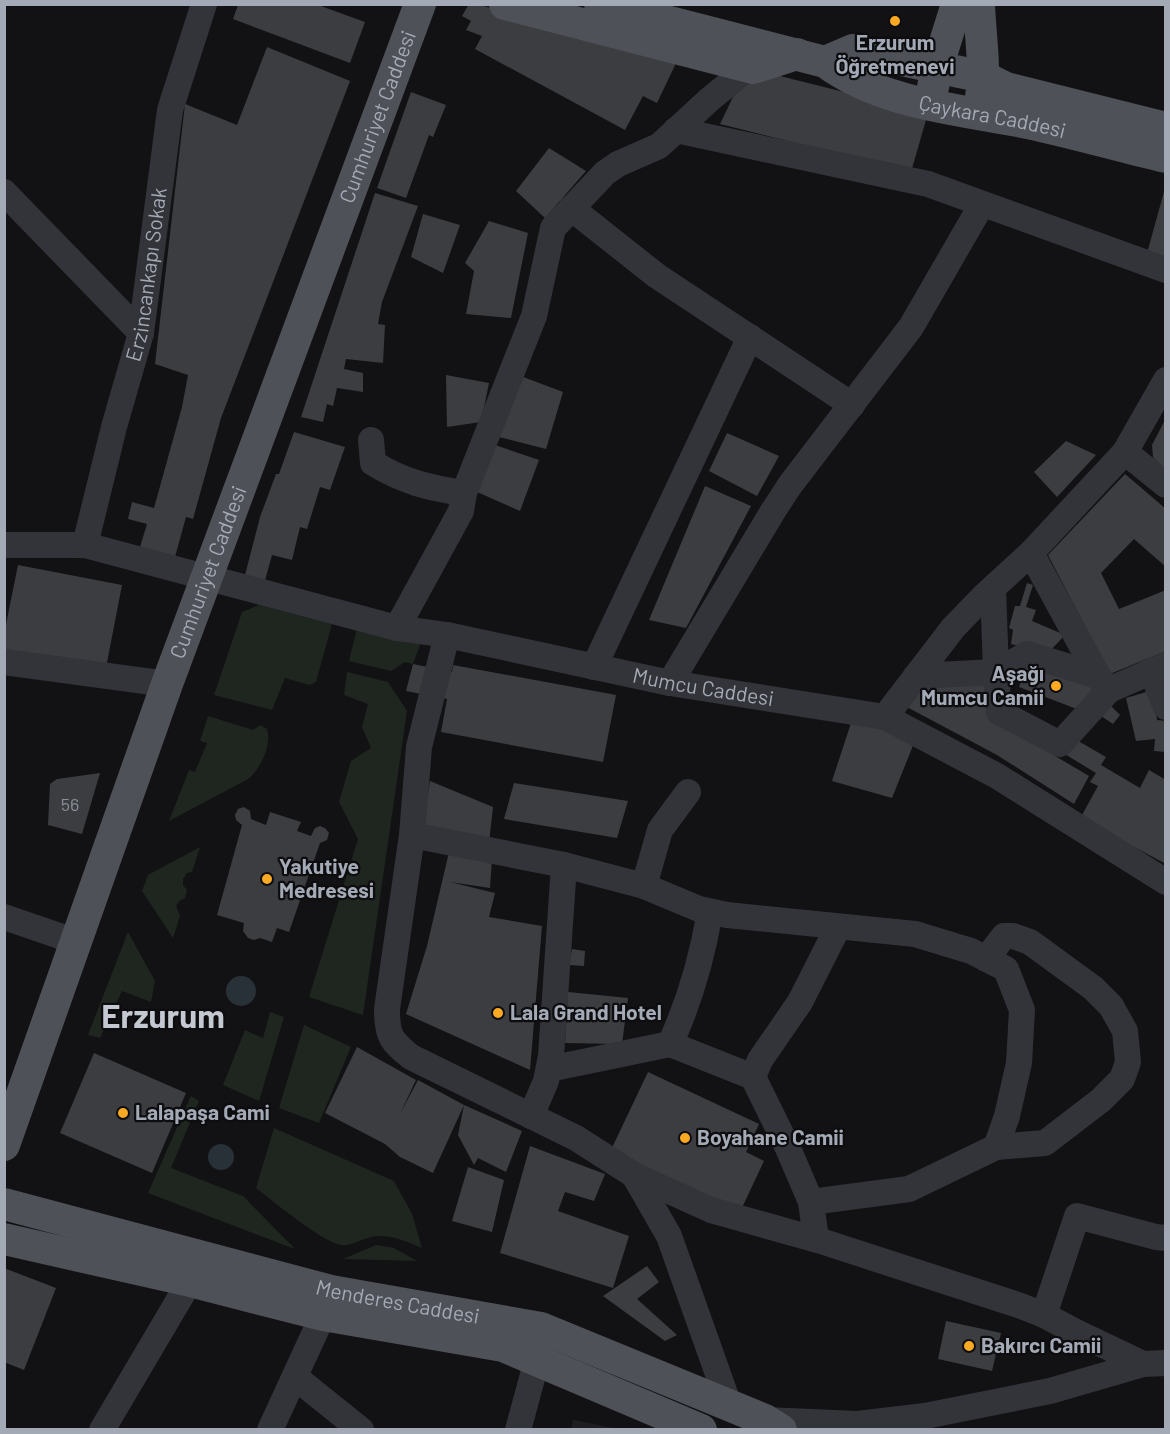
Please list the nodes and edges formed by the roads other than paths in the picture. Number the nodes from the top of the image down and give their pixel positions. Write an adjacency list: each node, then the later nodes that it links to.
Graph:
1 (204, 4): 21 (street, Erzincankapı Sokak)
2 (420, 4): 32 (main road, Cumhuriyet Caddesi)
3 (505, 4): 9 (main road)
4 (600, 4): 8 (main road, Çaykara Caddesi)
5 (682, 4): 8 (main road)
6 (957, 4): 10 (main road)
7 (979, 4): 11 (main road)
8 (811, 58): 9 (main road); 10 (main road, Çaykara Caddesi); 12 (main road, Çaykara Caddesi)
9 (753, 68): 15 (street)
10 (937, 68): 11 (main road, Çaykara Caddesi); 12 (main road)
11 (984, 77): 13 (main road); 14 (main road, Çaykara Caddesi)
12 (929, 105): 13 (main road, Çaykara Caddesi)
13 (979, 116): 16 (main road, Çaykara Caddesi)
14 (1166, 128)
15 (676, 130): 18 (street); 19 (street)
16 (1166, 157)
17 (4, 192): 21 (street)
18 (982, 204): 20 (street); 24 (street)
19 (571, 208): 22 (street); 28 (street)
20 (1166, 270)
21 (141, 333): 30 (street, Erzincankapı Sokak)
22 (750, 338): 24 (street); 37 (street)
23 (1166, 380): 26 (street)
24 (852, 405): 41 (street)
25 (371, 440): 28 (street)
26 (1125, 452): 27 (street); 31 (street)
27 (1166, 485)
28 (464, 493): 34 (street)
29 (4, 545): 30 (street, Mumcu Caddesi)
30 (85, 546): 32 (street, Mumcu Caddesi)
31 (1030, 553): 33 (street); 42 (street)
32 (206, 578): 34 (street, Mumcu Caddesi); 43 (main road, Cumhuriyet Caddesi)
33 (993, 588): 39 (street); 40 (street)
34 (397, 628): 35 (street, Mumcu Caddesi)
35 (447, 635): 37 (street, Mumcu Caddesi); 47 (street)
36 (4, 662): 43 (street)
37 (594, 667): 41 (street, Mumcu Caddesi)
38 (1158, 668): 42 (street); 44 (street)
39 (996, 672): 40 (street); 42 (street); 42 (street)
40 (916, 676): 45 (street)
41 (670, 683): 45 (street, Mumcu Caddesi)
42 (1103, 683)
43 (167, 684): 54 (main road, Cumhuriyet Caddesi)
44 (1166, 706)
45 (885, 717): 49 (street, Mumcu Caddesi)
46 (688, 792): 50 (street)
47 (412, 835): 48 (street); 59 (street)
48 (564, 865): 50 (street); 57 (street)
49 (1166, 882)
50 (644, 886): 51 (street)
51 (710, 912): 53 (street); 56 (street)
52 (4, 917): 54 (street)
53 (838, 927): 55 (street); 58 (street)
54 (77, 942): 60 (main road, Cumhuriyet Caddesi)
55 (986, 959): 61 (street); 61 (street)
56 (670, 1044): 57 (street); 58 (street)
57 (549, 1069): 59 (street)
58 (753, 1077): 63 (street)
59 (531, 1116): 62 (street)
60 (4, 1145)
61 (996, 1147): 63 (street)
62 (634, 1175): 67 (street); 74 (street)
63 (811, 1202): 67 (street)
64 (4, 1204): 74 (main road, Menderes Caddesi)
65 (1166, 1238): 70 (street)
66 (4, 1239): 68 (main road, Menderes Caddesi)
67 (816, 1239): 70 (street)
68 (190, 1281): 69 (main road, Menderes Caddesi); 77 (street)
69 (323, 1315): 71 (main road, Menderes Caddesi); 73 (street)
70 (1044, 1315): 72 (street)
71 (537, 1360): 80 (street); 81 (main road, Menderes Caddesi)
72 (1154, 1364): 76 (street)
73 (295, 1377): 78 (street); 79 (street)
74 (729, 1405): 75 (main road, Menderes Caddesi)
75 (773, 1425): 76 (street)
76 (921, 1425)
77 (102, 1430)
78 (270, 1430)
79 (361, 1430)
80 (518, 1430)
81 (701, 1430)

